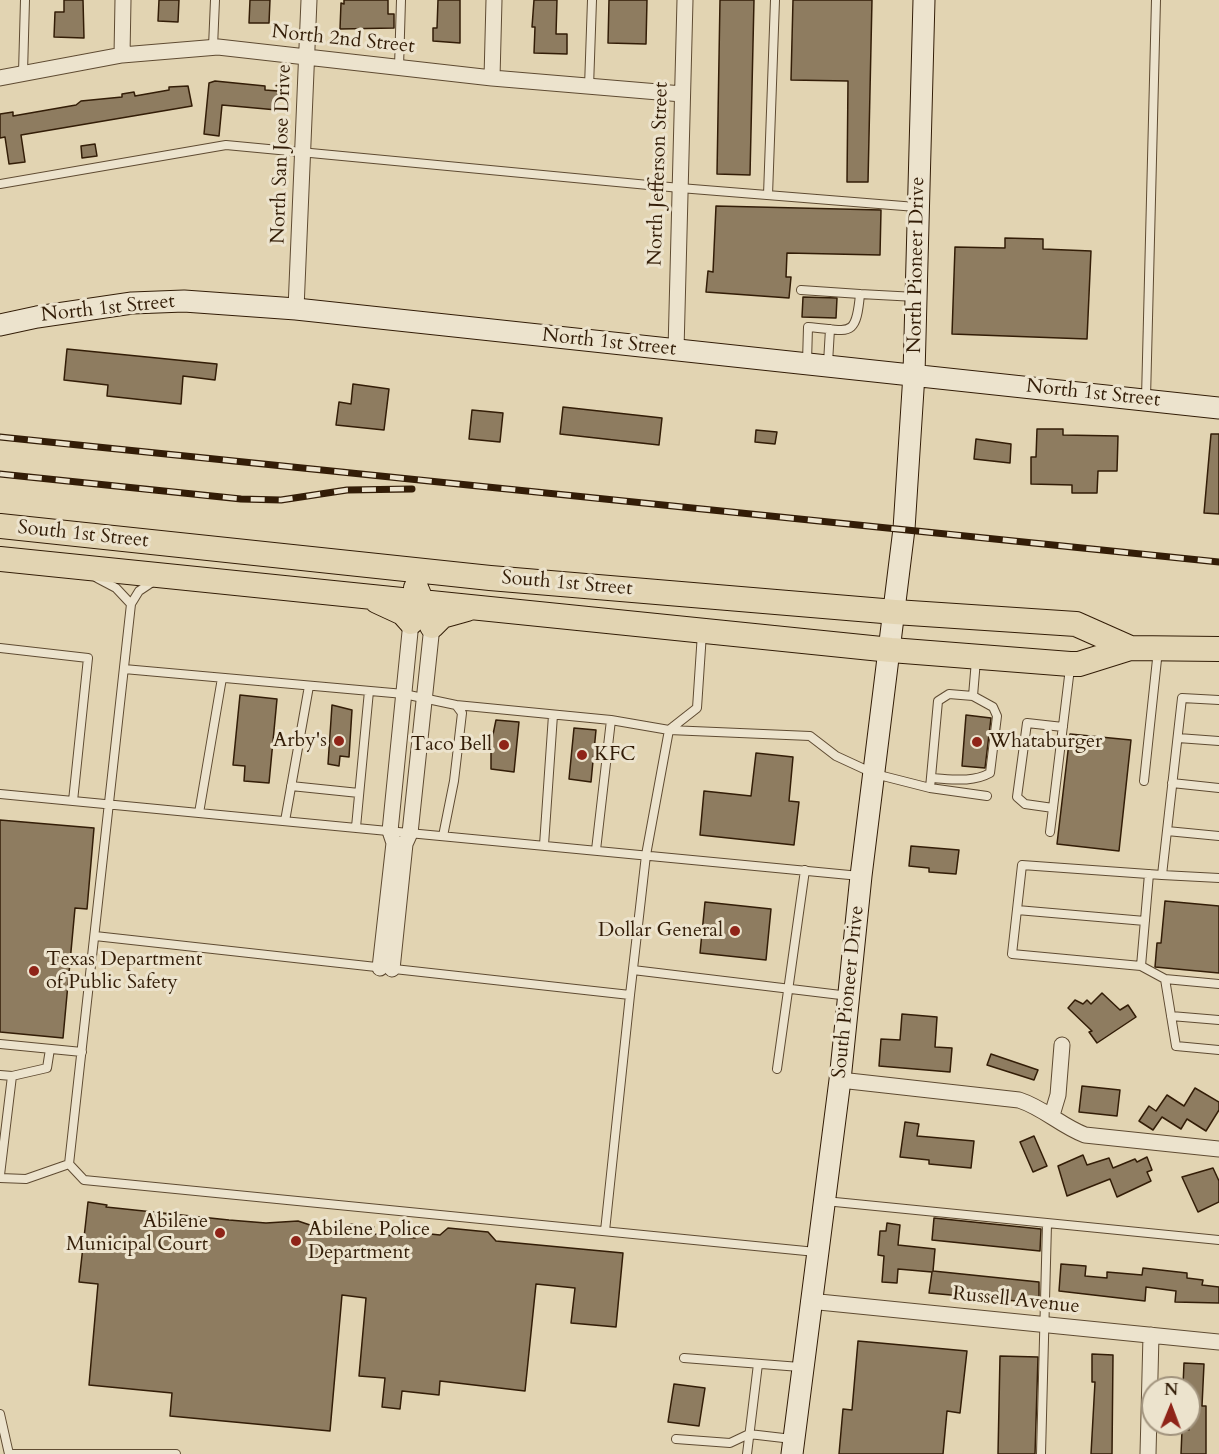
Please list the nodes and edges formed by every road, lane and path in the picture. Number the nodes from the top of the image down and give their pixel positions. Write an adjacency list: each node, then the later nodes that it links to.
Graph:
1 (26, 0): 16 (lane)
2 (123, 0): 13 (street)
3 (214, 0): 12 (lane)
4 (309, 0): 14 (street, North San Jose Drive)
5 (401, 0): 15 (lane)
6 (494, 0): 18 (street)
7 (592, 0): 19 (lane)
8 (685, 0): 20 (street, North Jefferson Street)
9 (775, 0): 24 (lane)
10 (924, 0): 25 (street, North Pioneer Drive)
11 (1156, 0): 35 (lane)
12 (213, 47): 13 (street, North 2nd Street); 14 (street, North 2nd Street)
13 (122, 55): 16 (street, North 2nd Street)
14 (307, 57): 15 (street, North 2nd Street); 21 (street, North San Jose Drive)
15 (399, 67): 18 (street, North 2nd Street)
16 (23, 73): 17 (street, North 2nd Street)
17 (0, 78)
18 (492, 78): 19 (street, North 2nd Street)
19 (589, 87): 20 (street, North 2nd Street)
20 (682, 93): 23 (street, North Jefferson Street)
21 (303, 152): 22 (lane); 23 (lane); 29 (street, North San Jose Drive)
22 (0, 184)
23 (680, 188): 24 (lane); 32 (street, North Jefferson Street)
24 (768, 195): 25 (lane)
25 (919, 207): 28 (street, North Pioneer Drive)
26 (801, 290): 27 (lane)
27 (861, 294): 28 (lane); 31 (lane)
28 (916, 297): 34 (street, North Pioneer Drive)
29 (296, 309): 30 (street, North 1st Street); 32 (street, North 1st Street)
30 (0, 325)
31 (830, 329): 33 (lane); 33 (lane)
32 (676, 350): 33 (street, North 1st Street)
33 (817, 364): 34 (street, North 1st Street)
34 (914, 374): 35 (street, North 1st Street); 38 (street, North Pioneer Drive)
35 (1146, 400): 36 (street, North 1st Street)
36 (1219, 408)
37 (0, 526): 41 (main road, South 1st Street)
38 (904, 530): 46 (street, South Pioneer Drive)
39 (0, 559): 40 (main road, South 1st Street)
40 (57, 565): 42 (main road, South 1st Street); 44 (lane)
41 (398, 569): 43 (main road, South 1st Street); 45 (main road)
42 (170, 575): 44 (lane); 45 (main road, South 1st Street)
43 (460, 575): 45 (main road); 46 (main road, South 1st Street)
44 (131, 604): 55 (lane)
45 (421, 610): 47 (main road, South 1st Street); 59 (street); 61 (street)
46 (895, 612): 49 (main road, South 1st Street); 52 (street, South Pioneer Drive)
47 (703, 630): 52 (main road, South 1st Street); 67 (lane)
48 (0, 648): 80 (lane)
49 (1130, 648): 50 (main road, South 1st Street); 54 (main road, South 1st Street)
50 (1158, 649): 51 (main road, South 1st Street); 72 (lane)
51 (1219, 649)
52 (891, 650): 53 (main road, South 1st Street); 70 (street, South Pioneer Drive)
53 (976, 656): 54 (main road, South 1st Street); 60 (lane)
54 (1070, 664): 66 (lane)
55 (124, 669): 56 (lane); 81 (lane)
56 (222, 678): 57 (lane); 83 (lane)
57 (309, 686): 58 (lane); 74 (lane)
58 (369, 691): 59 (lane); 77 (lane)
59 (404, 694): 61 (lane); 86 (street)
60 (974, 696): 71 (lane); 71 (lane)
61 (424, 698): 63 (lane); 89 (street)
62 (1219, 700): 68 (lane)
63 (456, 705): 64 (lane); 90 (lane)
64 (553, 715): 65 (lane); 92 (lane)
65 (611, 720): 67 (lane); 93 (lane)
66 (1063, 727): 82 (lane); 82 (lane)
67 (669, 730): 70 (lane); 94 (lane)
68 (1178, 738): 69 (lane); 73 (lane)
69 (1219, 741)
70 (875, 774): 75 (lane); 98 (street, South Pioneer Drive)
71 (931, 778): 75 (lane)
72 (1144, 781)
73 (1172, 783): 76 (lane); 87 (lane)
74 (291, 786): 77 (lane); 84 (lane)
75 (930, 788): 79 (lane)
76 (1219, 788)
77 (359, 793): 85 (lane)
78 (0, 794): 80 (lane)
79 (987, 796)
80 (74, 801): 81 (lane)
81 (110, 804): 83 (lane); 102 (lane)
82 (1053, 808): 88 (lane)
83 (199, 813): 84 (lane)
84 (285, 821): 85 (lane)
85 (356, 827): 86 (lane)
86 (390, 831): 89 (lane); 104 (street)
87 (1167, 831): 91 (lane); 97 (lane)
88 (1050, 832)
89 (410, 833): 90 (lane); 104 (street)
90 (442, 836): 92 (lane)
91 (1219, 836)
92 (544, 845): 93 (lane)
93 (596, 850): 94 (lane)
94 (646, 855): 95 (lane); 105 (lane)
95 (805, 870): 98 (lane); 108 (lane)
96 (1149, 874): 97 (lane); 100 (lane); 101 (lane)
97 (1162, 875): 99 (lane)
98 (861, 876): 110 (street, South Pioneer Drive)
99 (1219, 878)
100 (1017, 910): 101 (lane); 103 (lane)
101 (1145, 921): 103 (lane)
102 (95, 936): 104 (lane); 117 (lane)
103 (1141, 966): 106 (lane)
104 (386, 968): 109 (lane)
105 (633, 970): 108 (lane); 109 (lane)
106 (1166, 979): 107 (lane); 111 (lane)
107 (1219, 984)
108 (788, 988): 110 (lane); 118 (lane)
109 (630, 994): 128 (lane)
110 (849, 996): 121 (street, South Pioneer Drive)
111 (1171, 1016): 112 (lane); 116 (lane)
112 (1219, 1020)
113 (0, 1044): 115 (lane)
114 (1062, 1045): 122 (street)
115 (50, 1049): 117 (lane); 120 (lane)
116 (1219, 1050)
117 (81, 1052): 124 (lane)
118 (777, 1069)
119 (0, 1075): 120 (lane)
120 (12, 1076): 125 (lane)
121 (840, 1080): 122 (street); 126 (street, South Pioneer Drive)
122 (1052, 1115): 123 (street)
123 (1219, 1149)
124 (69, 1164): 125 (lane); 128 (lane)
125 (0, 1176)
126 (823, 1201): 127 (lane); 130 (street, South Pioneer Drive)
127 (1047, 1224): 129 (lane); 132 (lane)
128 (605, 1231): 130 (lane)
129 (1219, 1240)
130 (816, 1252): 131 (street, South Pioneer Drive)
131 (809, 1302): 132 (street, Russell Avenue); 137 (street, South Pioneer Drive)
132 (1044, 1325): 133 (street, Russell Avenue); 145 (lane)
133 (1150, 1335): 134 (street, Russell Avenue); 146 (street)
134 (1219, 1342)
135 (684, 1358): 136 (lane)
136 (758, 1364): 137 (lane); 139 (lane)
137 (802, 1367): 141 (street, South Pioneer Drive)
138 (0, 1414): 142 (lane)
139 (749, 1434): 140 (lane); 141 (lane); 144 (lane)
140 (676, 1439)
141 (792, 1447)
142 (9, 1454): 143 (lane)
143 (176, 1454)
144 (747, 1454)
145 (1041, 1454)
146 (1148, 1454)

